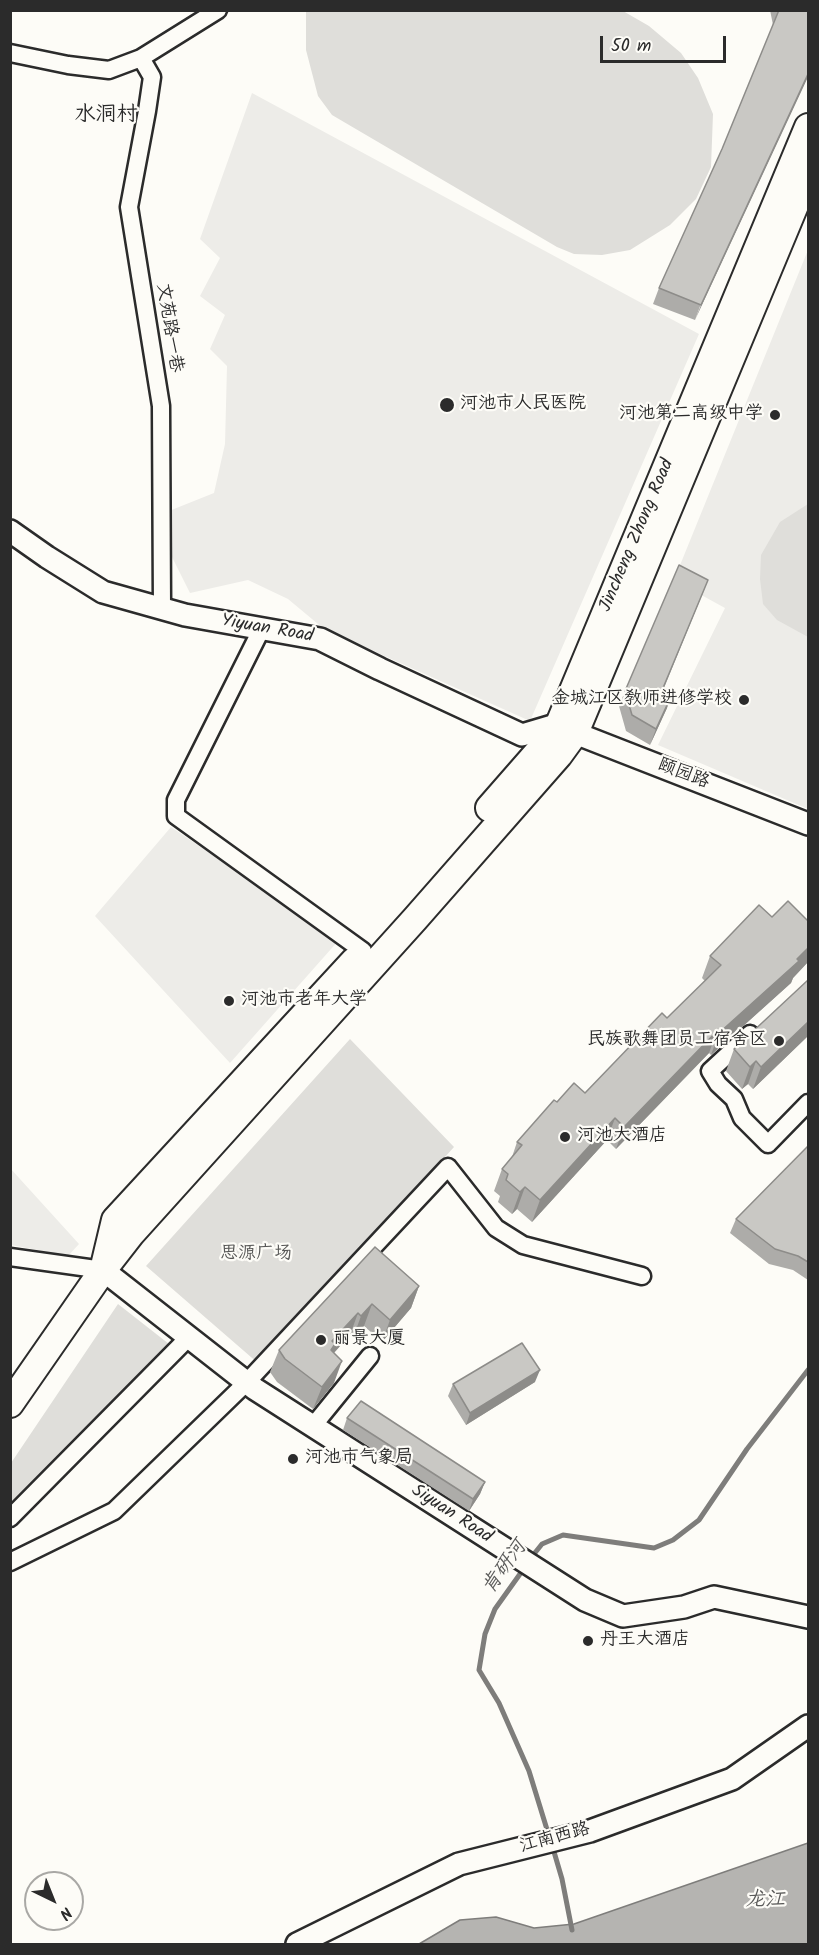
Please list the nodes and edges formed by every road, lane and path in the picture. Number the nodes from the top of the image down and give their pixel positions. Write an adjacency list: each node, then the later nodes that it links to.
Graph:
1 (218, 10): 3 (street)
2 (10, 53): 3 (street)
3 (141, 58): 7 (street, 文苑路一巷)
4 (808, 127): 9 (main road, Jincheng Zhong Road)
5 (808, 174): 9 (main road, Jincheng Zhong Road)
6 (10, 531): 7 (street, Yiyuan Road)
7 (162, 608): 8 (street, Yiyuan Road)
8 (262, 628): 9 (street, Yiyuan Road); 12 (street)
9 (567, 729): 10 (street, 颐园路); 11 (main road, Jincheng Zhong Road)
10 (808, 824)
11 (410, 913): 12 (main road); 16 (main road)
12 (363, 951): 16 (main road)
13 (762, 1024): 14 (street)
14 (808, 1103)
15 (10, 1257): 16 (street)
16 (103, 1270): 18 (street, Siyuan Road); 21 (main road)
17 (642, 1276): 20 (street)
18 (189, 1337): 20 (street, Siyuan Road); 23 (street)
19 (370, 1356): 22 (street)
20 (247, 1382): 22 (street, Siyuan Road); 24 (street)
21 (10, 1404)
22 (313, 1426): 25 (street, Siyuan Road)
23 (10, 1518)
24 (10, 1562)
25 (808, 1617)
26 (808, 1726): 27 (street, 江南西路)
27 (297, 1944)

